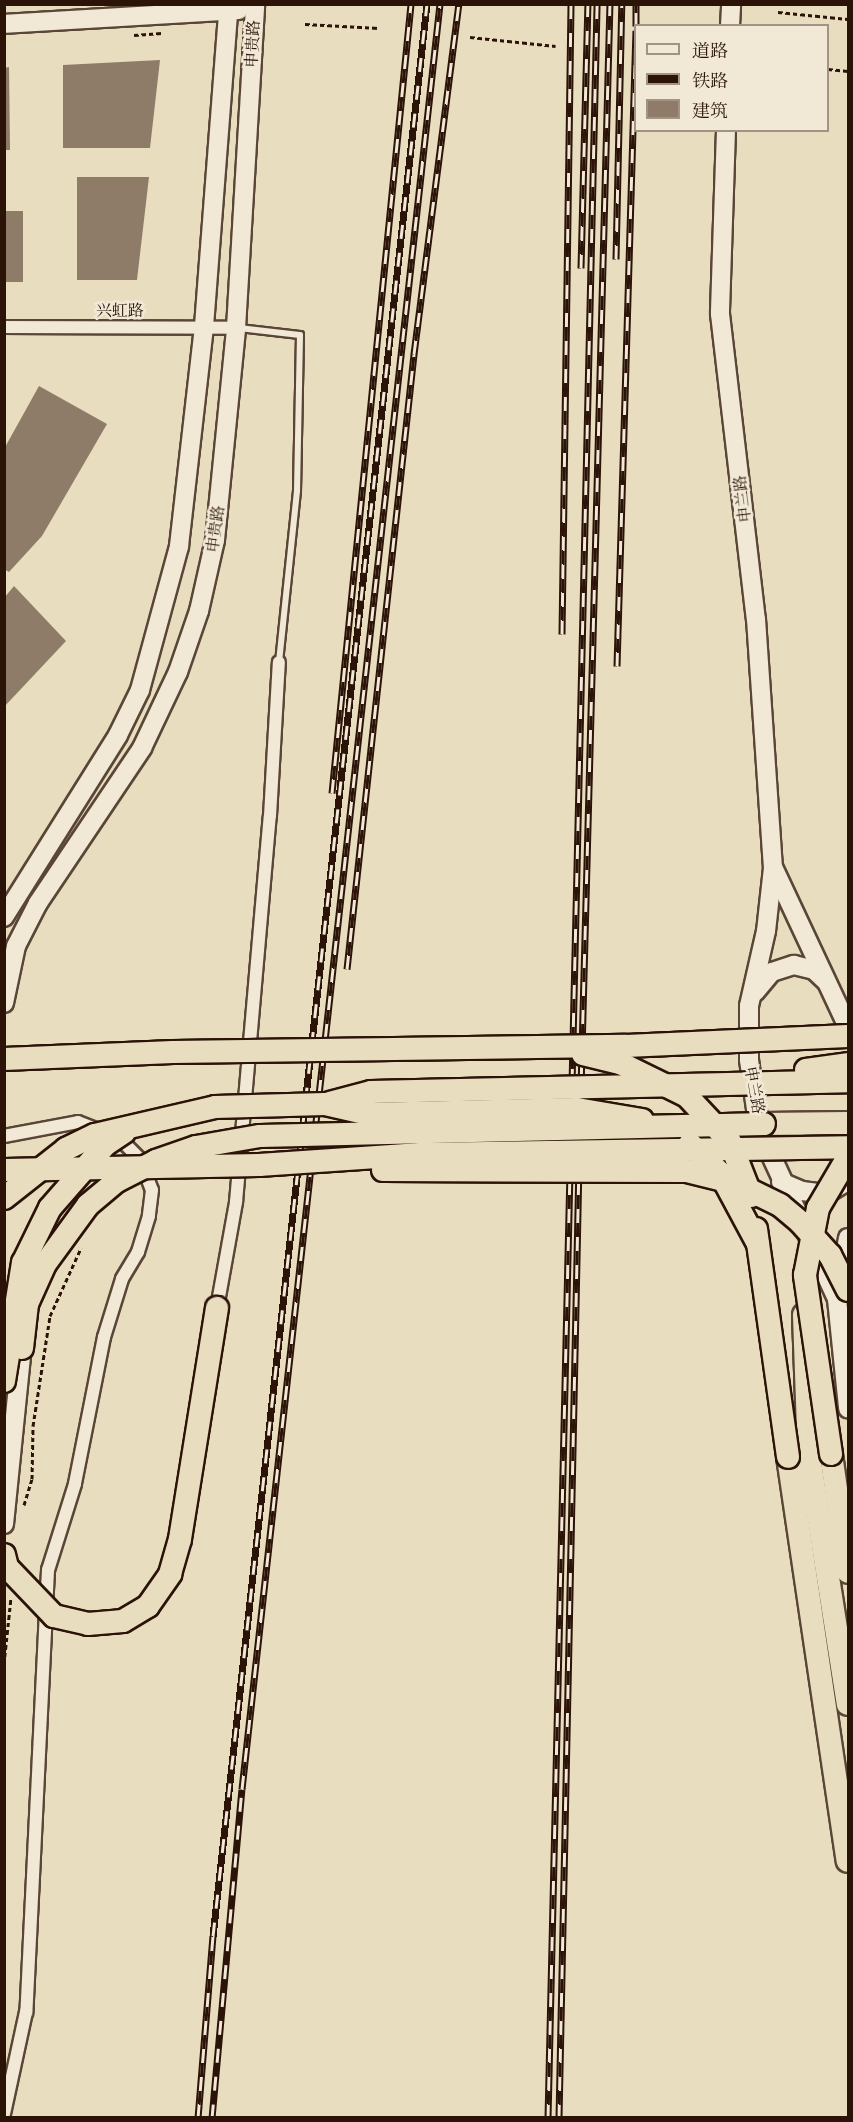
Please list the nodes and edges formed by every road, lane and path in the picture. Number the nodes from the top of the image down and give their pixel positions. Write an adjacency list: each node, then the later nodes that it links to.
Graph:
1 (731, 4): 8 (main road)
2 (229, 7): 3 (main road); 6 (main road); 15 (main road, 申贵路)
3 (254, 7): 17 (main road, 申贵路)
4 (778, 12): 5 (path)
5 (849, 19)
6 (4, 24)
7 (305, 24): 9 (path)
8 (730, 24)
9 (380, 28)
10 (470, 37): 11 (path)
11 (556, 46)
12 (829, 69): 13 (path)
13 (849, 71)
14 (726, 132): 19 (main road, 申兰路)
15 (204, 326): 16 (street, 兴虹路); 17 (street, 兴虹路); 20 (main road, 申贵路)
16 (4, 327)
17 (236, 328): 18 (lane); 22 (main road, 申贵路)
18 (279, 662): 47 (street)
19 (773, 868): 21 (main road, 申兰路); 23 (main road, 申兰路)
20 (4, 917)
21 (830, 984): 23 (main road); 24 (main road, 申兰路)
22 (4, 1004)
23 (749, 1006): 39 (main road, 申兰路)
24 (849, 1027)
25 (849, 1036): 26 (highway, bridge)
26 (501, 1045): 27 (highway, bridge); 44 (highway, bridge)
27 (4, 1059)
28 (849, 1064): 30 (highway, bridge)
29 (849, 1081): 30 (highway, bridge)
30 (697, 1085): 31 (highway, bridge)
31 (325, 1104): 32 (highway, bridge); 44 (highway, bridge)
32 (137, 1123): 41 (highway, bridge); 50 (highway, bridge)
33 (849, 1123): 48 (highway, bridge)
34 (4, 1136): 60 (street)
35 (849, 1147): 37 (highway, bridge)
36 (849, 1157): 45 (highway, bridge)
37 (259, 1165): 38 (highway, bridge); 46 (highway, bridge)
38 (4, 1170)
39 (781, 1182): 40 (main road); 46 (main road, 申兰路)
40 (849, 1182)
41 (4, 1198)
42 (849, 1238): 46 (main road, 申兰路)
43 (83, 1242): 53 (path)
44 (758, 1244): 49 (highway, bridge)
45 (805, 1275): 52 (highway, bridge); 55 (highway, bridge)
46 (843, 1294): 51 (main road, 申兰路)
47 (217, 1308): 54 (highway, bridge)
48 (22, 1348): 53 (main road)
49 (777, 1361): 52 (highway); 59 (highway, bridge)
50 (4, 1380)
51 (849, 1408)
52 (809, 1456): 58 (highway)
53 (13, 1520)
54 (4, 1555)
55 (849, 1572)
56 (11, 1591): 57 (path)
57 (4, 1665)
58 (849, 1704)
59 (849, 1861)
60 (4, 2114)

